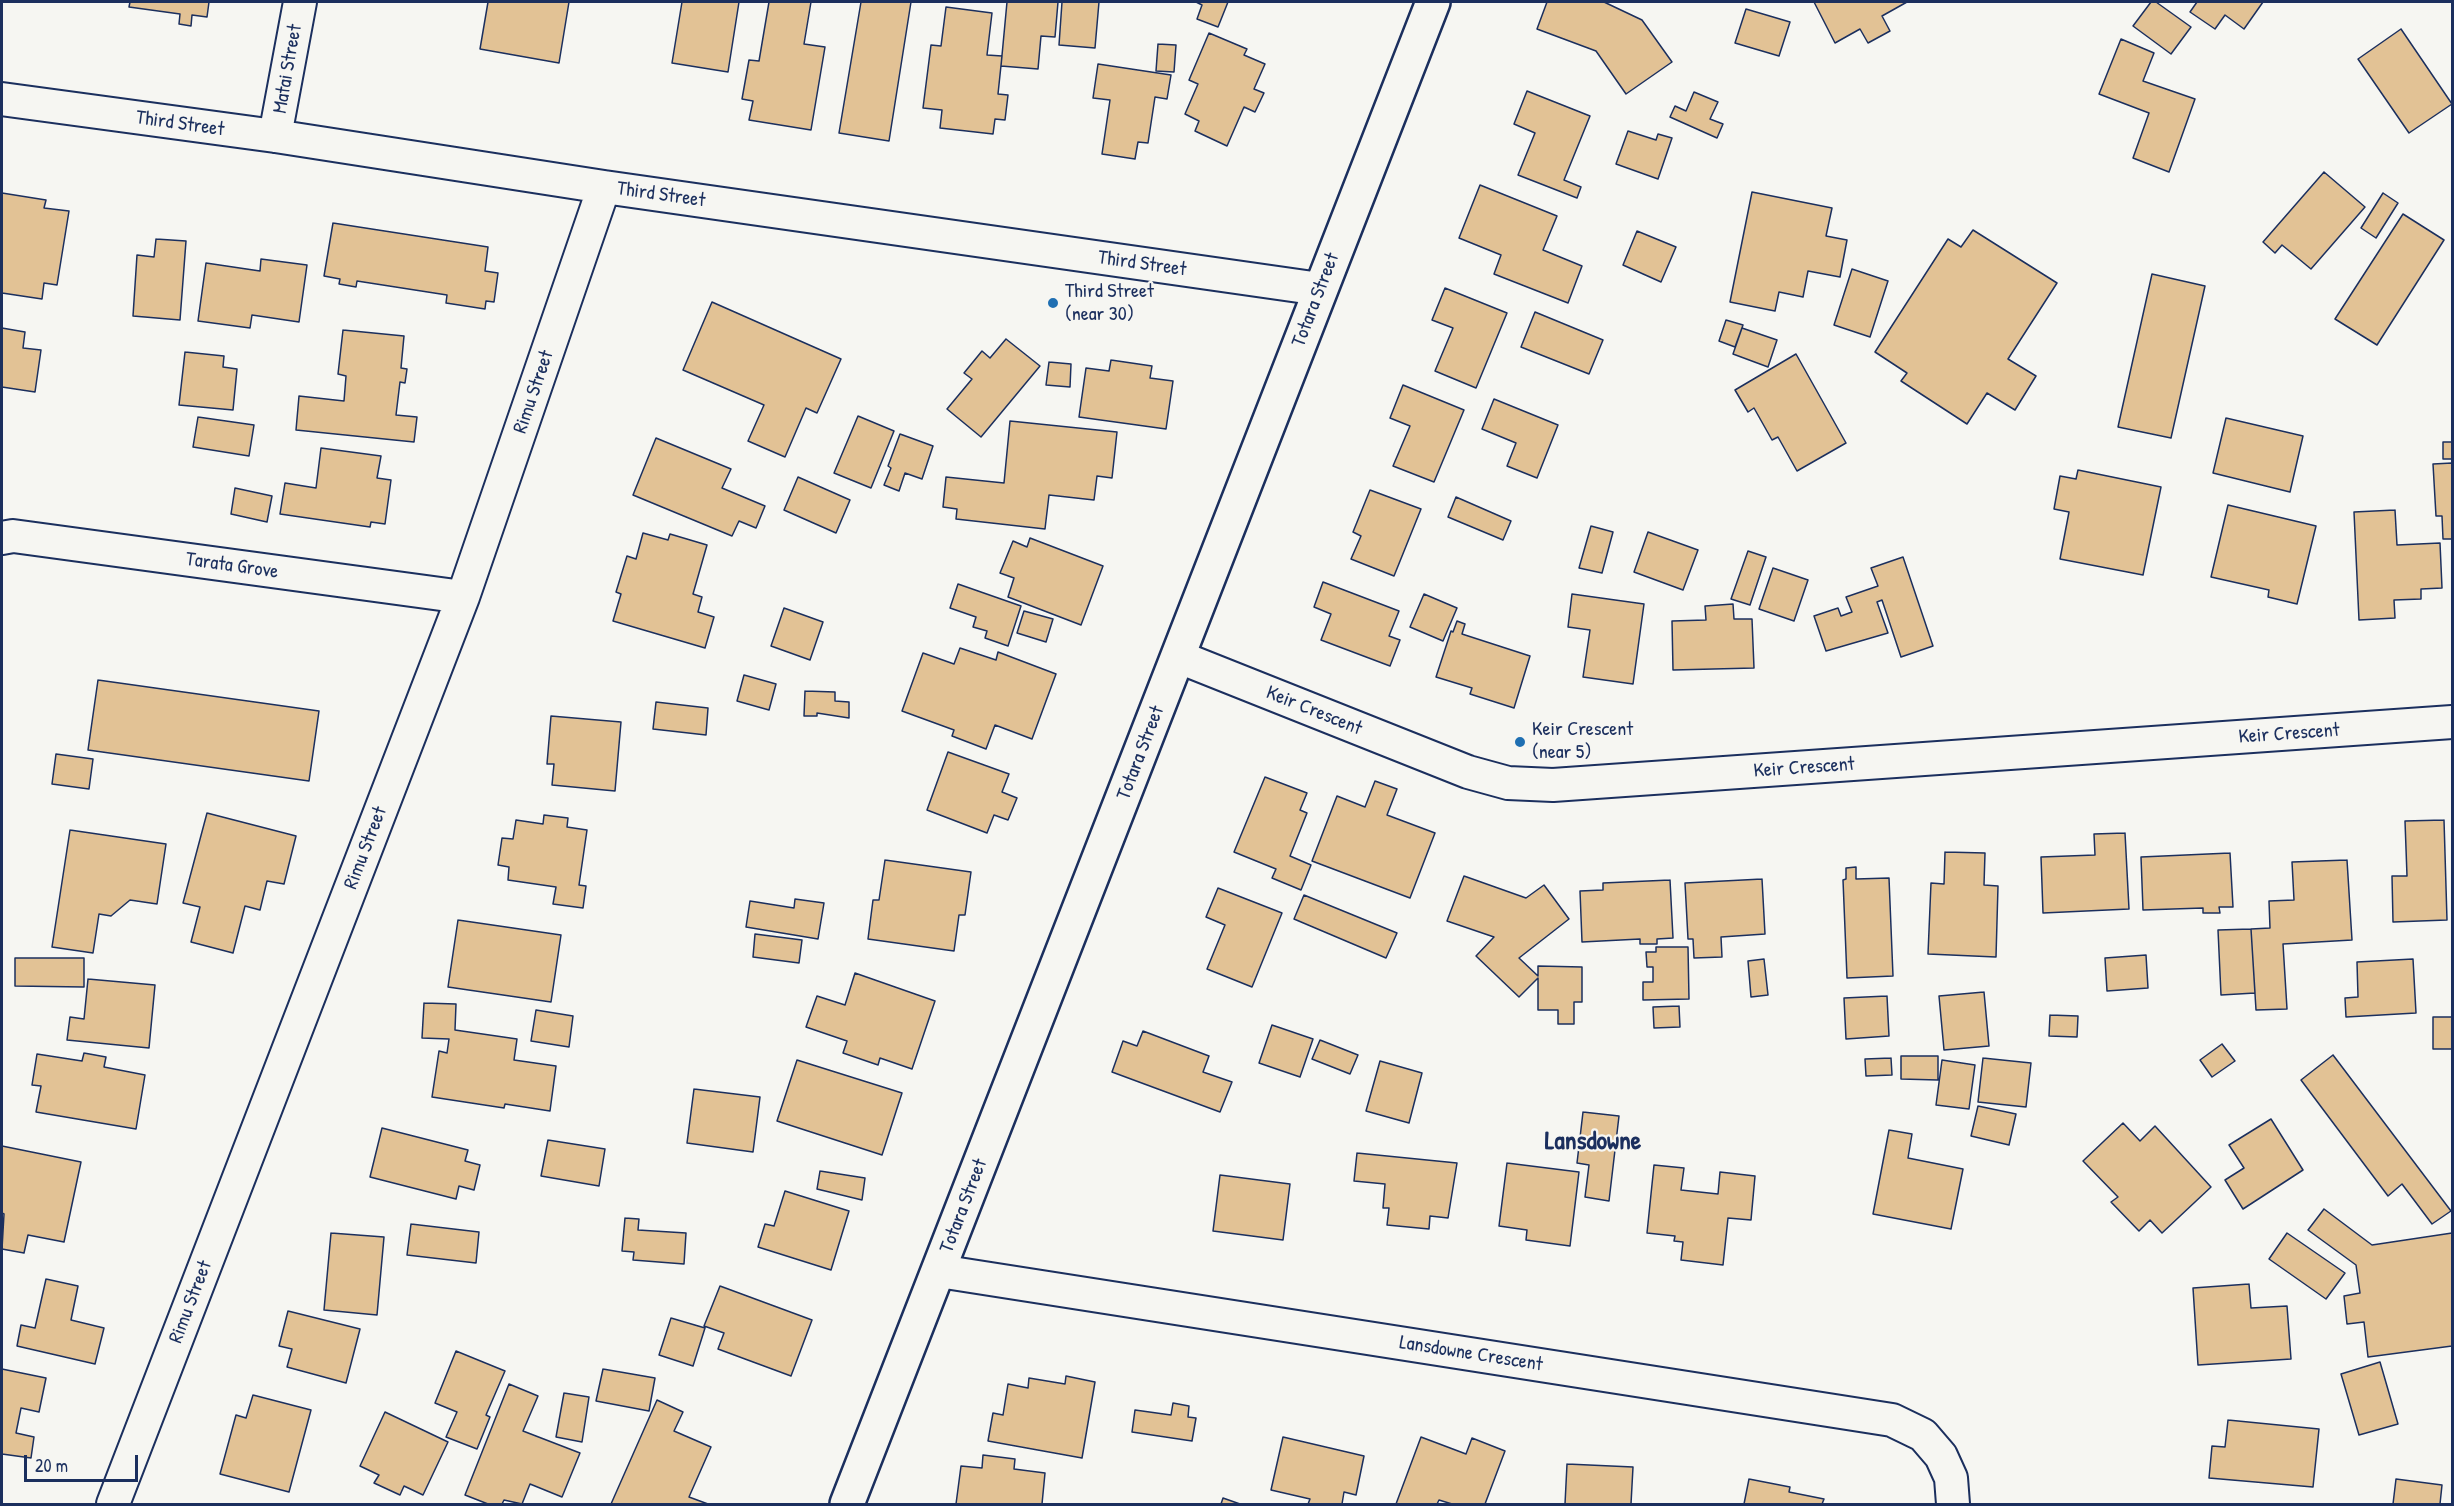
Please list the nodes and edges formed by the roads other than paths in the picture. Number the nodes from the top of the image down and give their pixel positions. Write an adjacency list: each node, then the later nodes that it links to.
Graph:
1 (300, 2): 4 (street, Matai Street)
2 (1433, 2): 6 (street, Totara Street)
3 (2, 99): 4 (street, Third Street)
4 (275, 136): 5 (street, Third Street)
5 (604, 187): 6 (street, Third Street); 8 (street, Rimu Street)
6 (1320, 289): 9 (street, Totara Street)
7 (2, 538): 8 (street, Tarata Grove)
8 (463, 597): 12 (street, Rimu Street)
9 (1179, 657): 10 (street, Keir Crescent); 11 (street, Totara Street)
10 (2452, 722)
11 (939, 1271): 13 (street, Totara Street); 14 (street, Lansdowne Crescent)
12 (113, 1504)
13 (847, 1504)
14 (1953, 1504)

